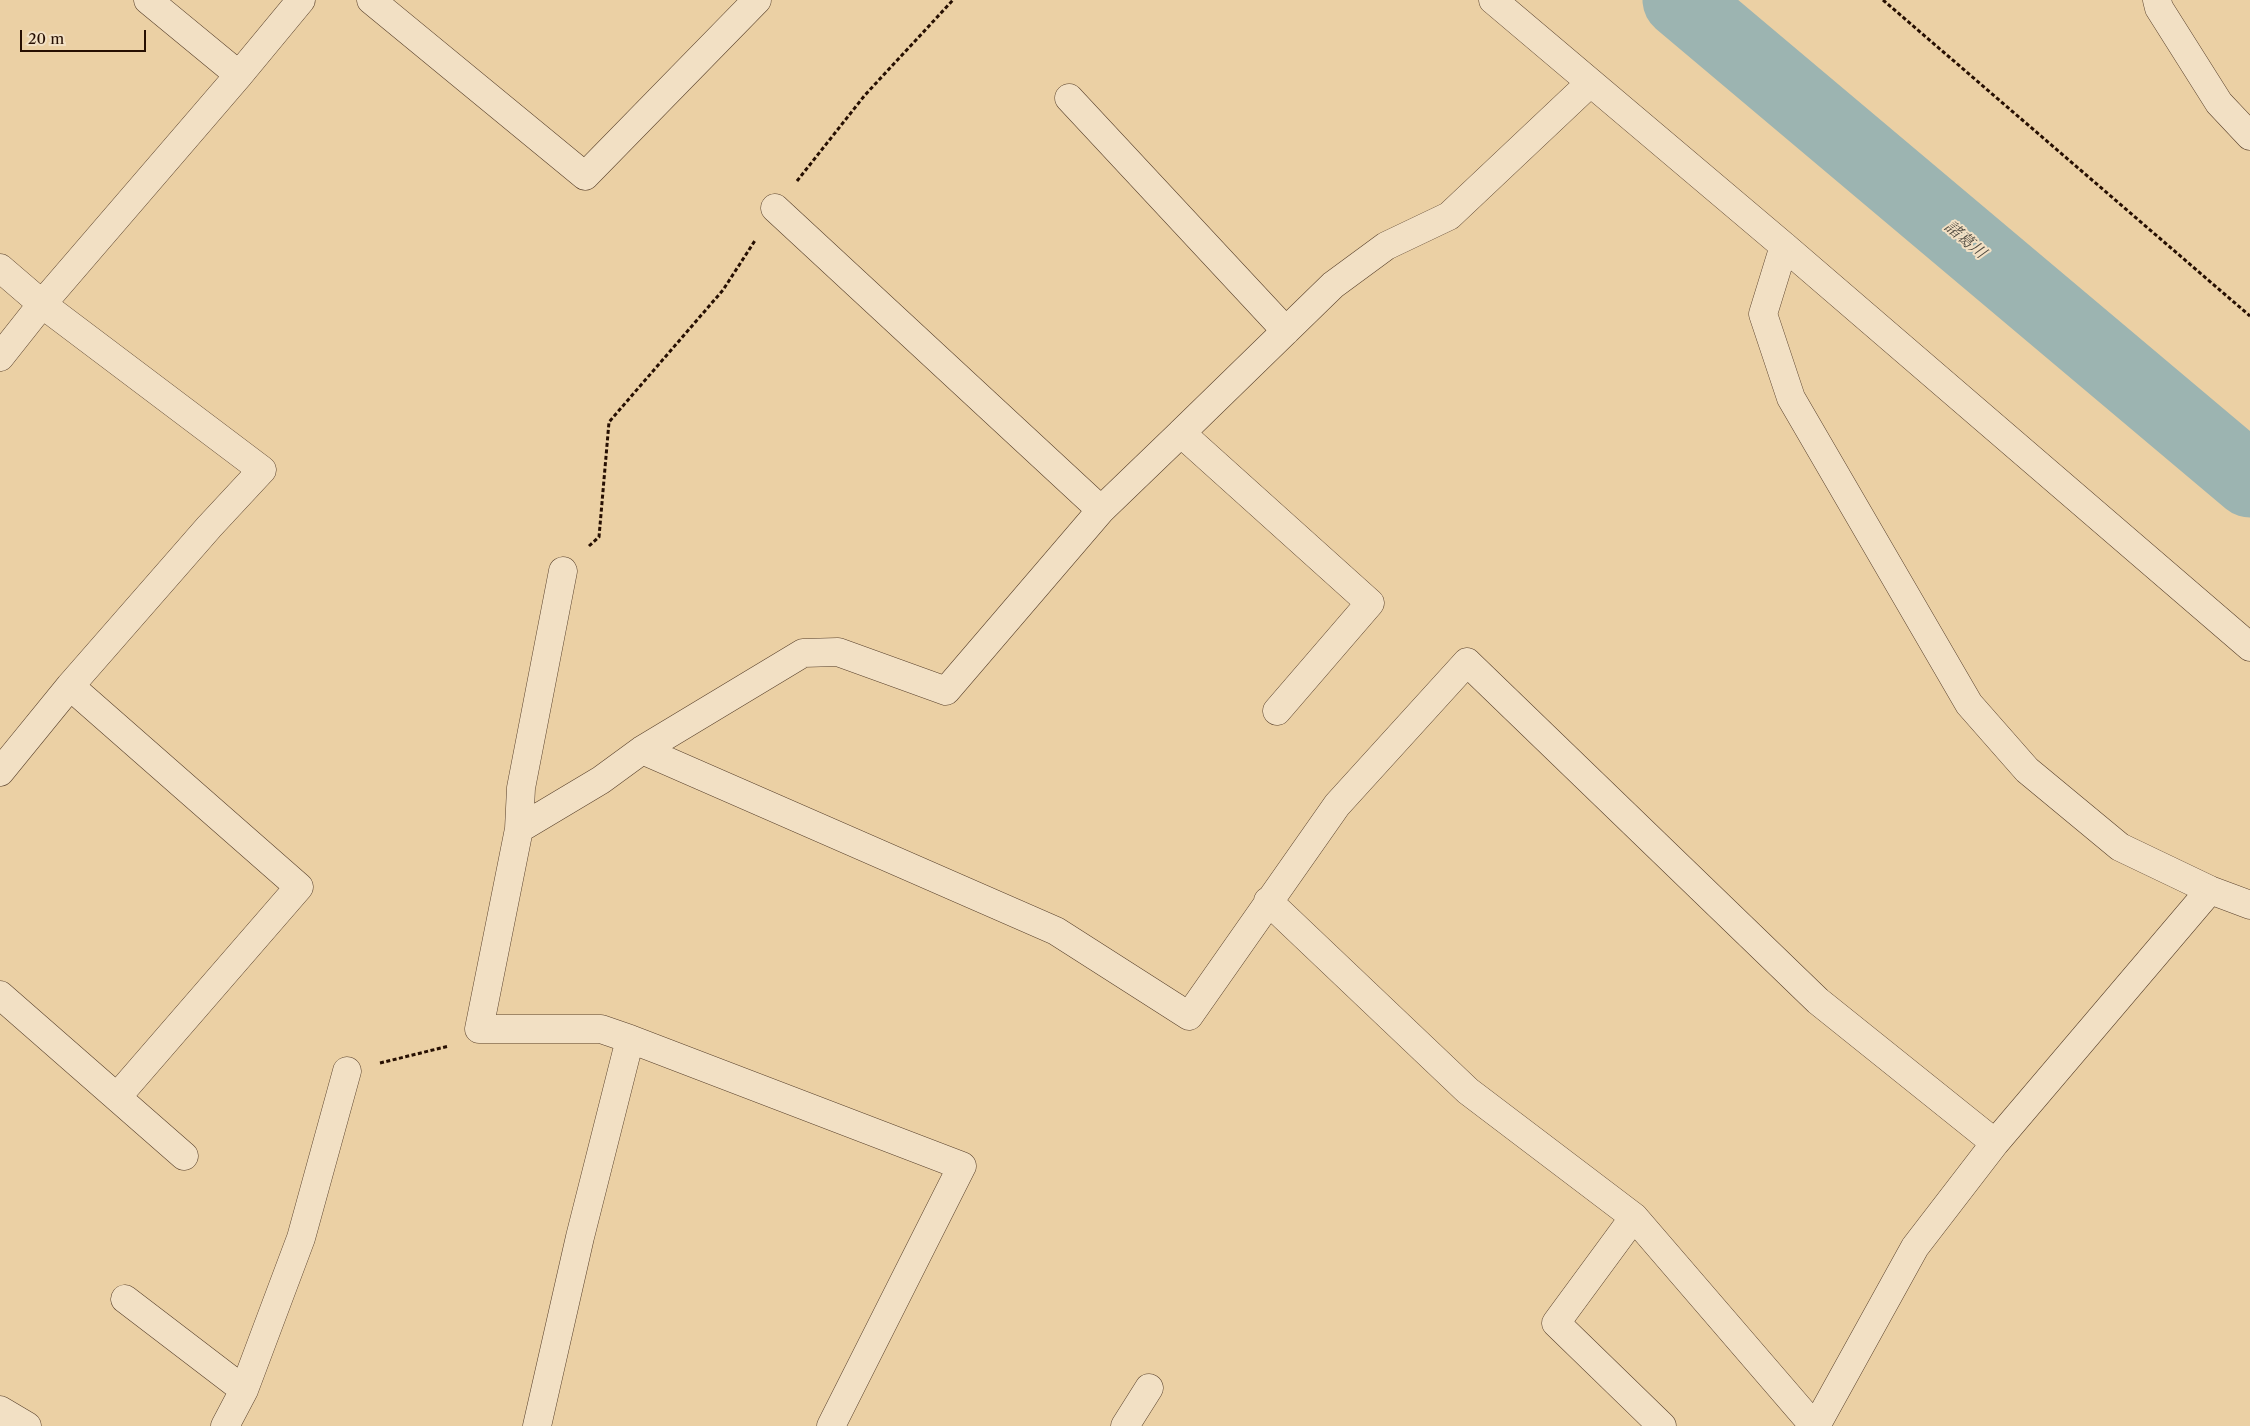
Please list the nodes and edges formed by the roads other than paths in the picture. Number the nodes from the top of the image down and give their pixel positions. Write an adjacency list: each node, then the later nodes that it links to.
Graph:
1 (148, 0): 7 (street)
2 (301, 0): 7 (street)
3 (371, 0): 4 (street)
4 (757, 0)
5 (1493, 0): 8 (street)
6 (2157, 0): 10 (street)
7 (239, 75): 14 (street)
8 (1590, 82): 12 (street); 15 (street)
9 (1069, 98): 15 (street)
10 (2250, 136)
11 (775, 208): 18 (street)
12 (1784, 246): 20 (street); 26 (street)
13 (0, 268): 14 (street)
14 (42, 304): 16 (street); 21 (street)
15 (1286, 331): 17 (street)
16 (0, 357)
17 (1180, 433): 18 (street); 22 (street)
18 (1101, 510): 23 (street)
19 (563, 571): 25 (street)
20 (2250, 647)
21 (70, 686): 24 (street); 32 (street)
22 (1277, 711)
23 (642, 750): 25 (street); 27 (street)
24 (0, 772)
25 (519, 829): 30 (street)
26 (2210, 890): 28 (street); 33 (street)
27 (1268, 901): 33 (street); 35 (street)
28 (2250, 906)
29 (0, 994): 32 (street)
30 (630, 1039): 42 (street); 43 (street)
31 (347, 1071): 38 (street)
32 (117, 1097): 34 (street)
33 (1995, 1143): 46 (street)
34 (184, 1156)
35 (1634, 1216): 45 (street); 46 (street)
36 (125, 1299): 38 (street)
37 (1149, 1388): 44 (street)
38 (244, 1390): 41 (street)
39 (0, 1410): 40 (street)
40 (27, 1426)
41 (225, 1426)
42 (537, 1426)
43 (831, 1426)
44 (1125, 1426)
45 (1662, 1426)
46 (1815, 1426)

